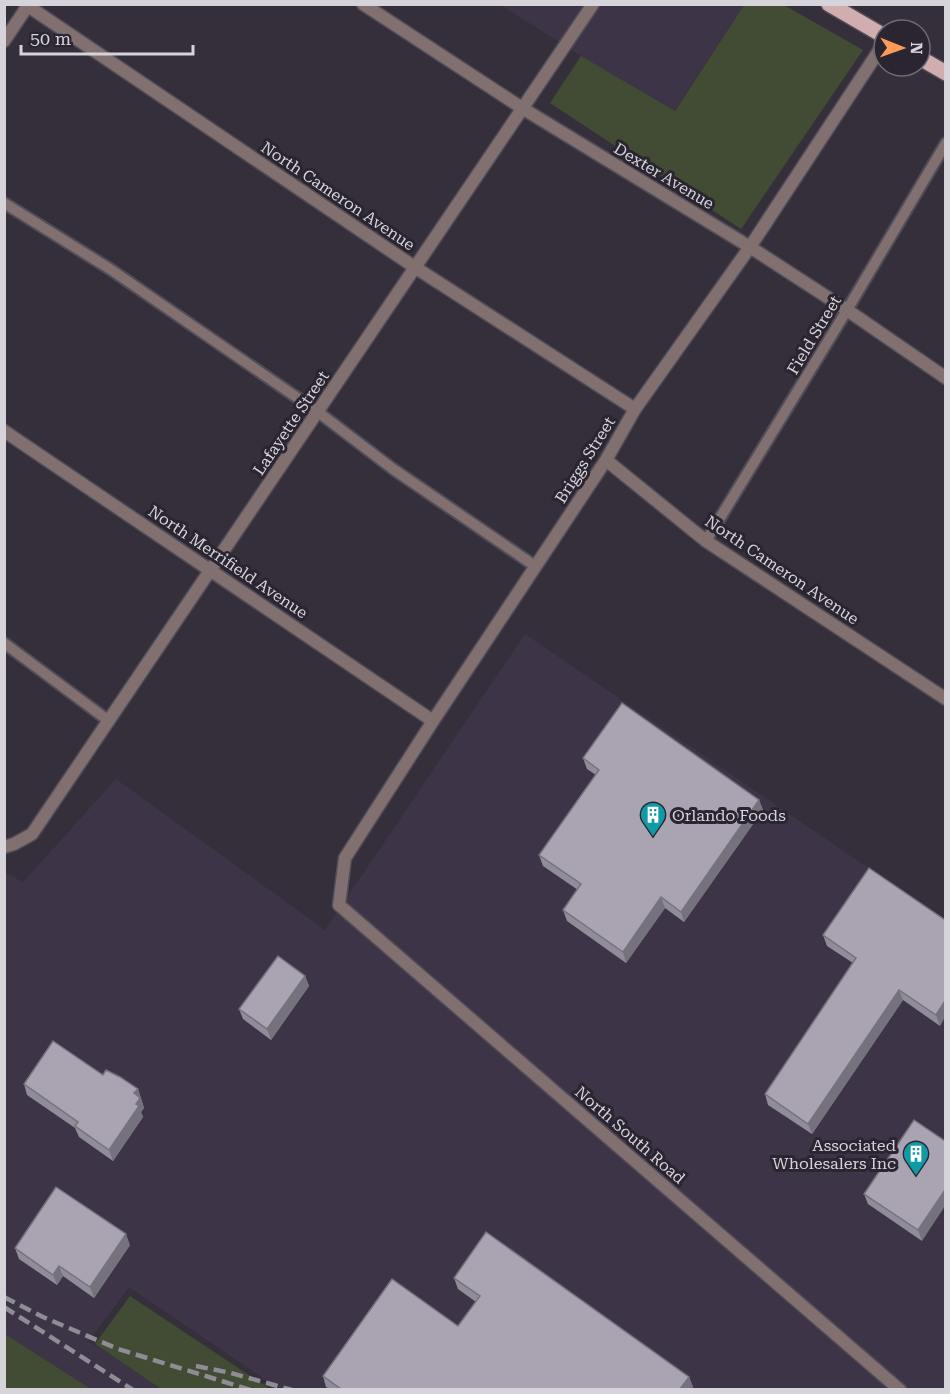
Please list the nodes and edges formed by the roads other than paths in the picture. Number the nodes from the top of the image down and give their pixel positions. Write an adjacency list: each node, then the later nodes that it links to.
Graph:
1 (363, 4): 10 (street, Dexter Avenue)
2 (593, 4): 10 (street, Lafayette Street)
3 (829, 4): 5 (main road)
4 (27, 5): 6 (street); 14 (street, North Cameron Avenue)
5 (872, 29)
6 (4, 41)
7 (872, 61): 13 (street, Briggs Street)
8 (932, 65): 9 (main road)
9 (945, 73)
10 (522, 108): 13 (street, Dexter Avenue); 14 (street, Lafayette Street)
11 (945, 143): 15 (lane, Field Street)
12 (4, 203): 18 (lane)
13 (750, 247): 15 (street, Dexter Avenue); 17 (street, Briggs Street)
14 (416, 268): 17 (street, North Cameron Avenue); 18 (street, Lafayette Street)
15 (847, 310): 16 (street, Dexter Avenue); 21 (lane, Field Street)
16 (945, 378)
17 (635, 410): 20 (street, Briggs Street)
18 (318, 412): 22 (lane); 23 (street, Lafayette Street)
19 (4, 431): 23 (street, North Merrifield Avenue)
20 (606, 460): 21 (street, North Cameron Avenue); 22 (street, Briggs Street)
21 (706, 541): 25 (street, North Cameron Avenue)
22 (535, 566): 26 (street, Briggs Street)
23 (211, 570): 26 (street, North Merrifield Avenue); 27 (street, Lafayette Street)
24 (4, 643): 27 (lane)
25 (945, 699)
26 (432, 720): 29 (street, Briggs Street)
27 (109, 721): 28 (street, Lafayette Street)
28 (4, 847)
29 (339, 905): 30 (street, North South Road)
30 (900, 1389)

